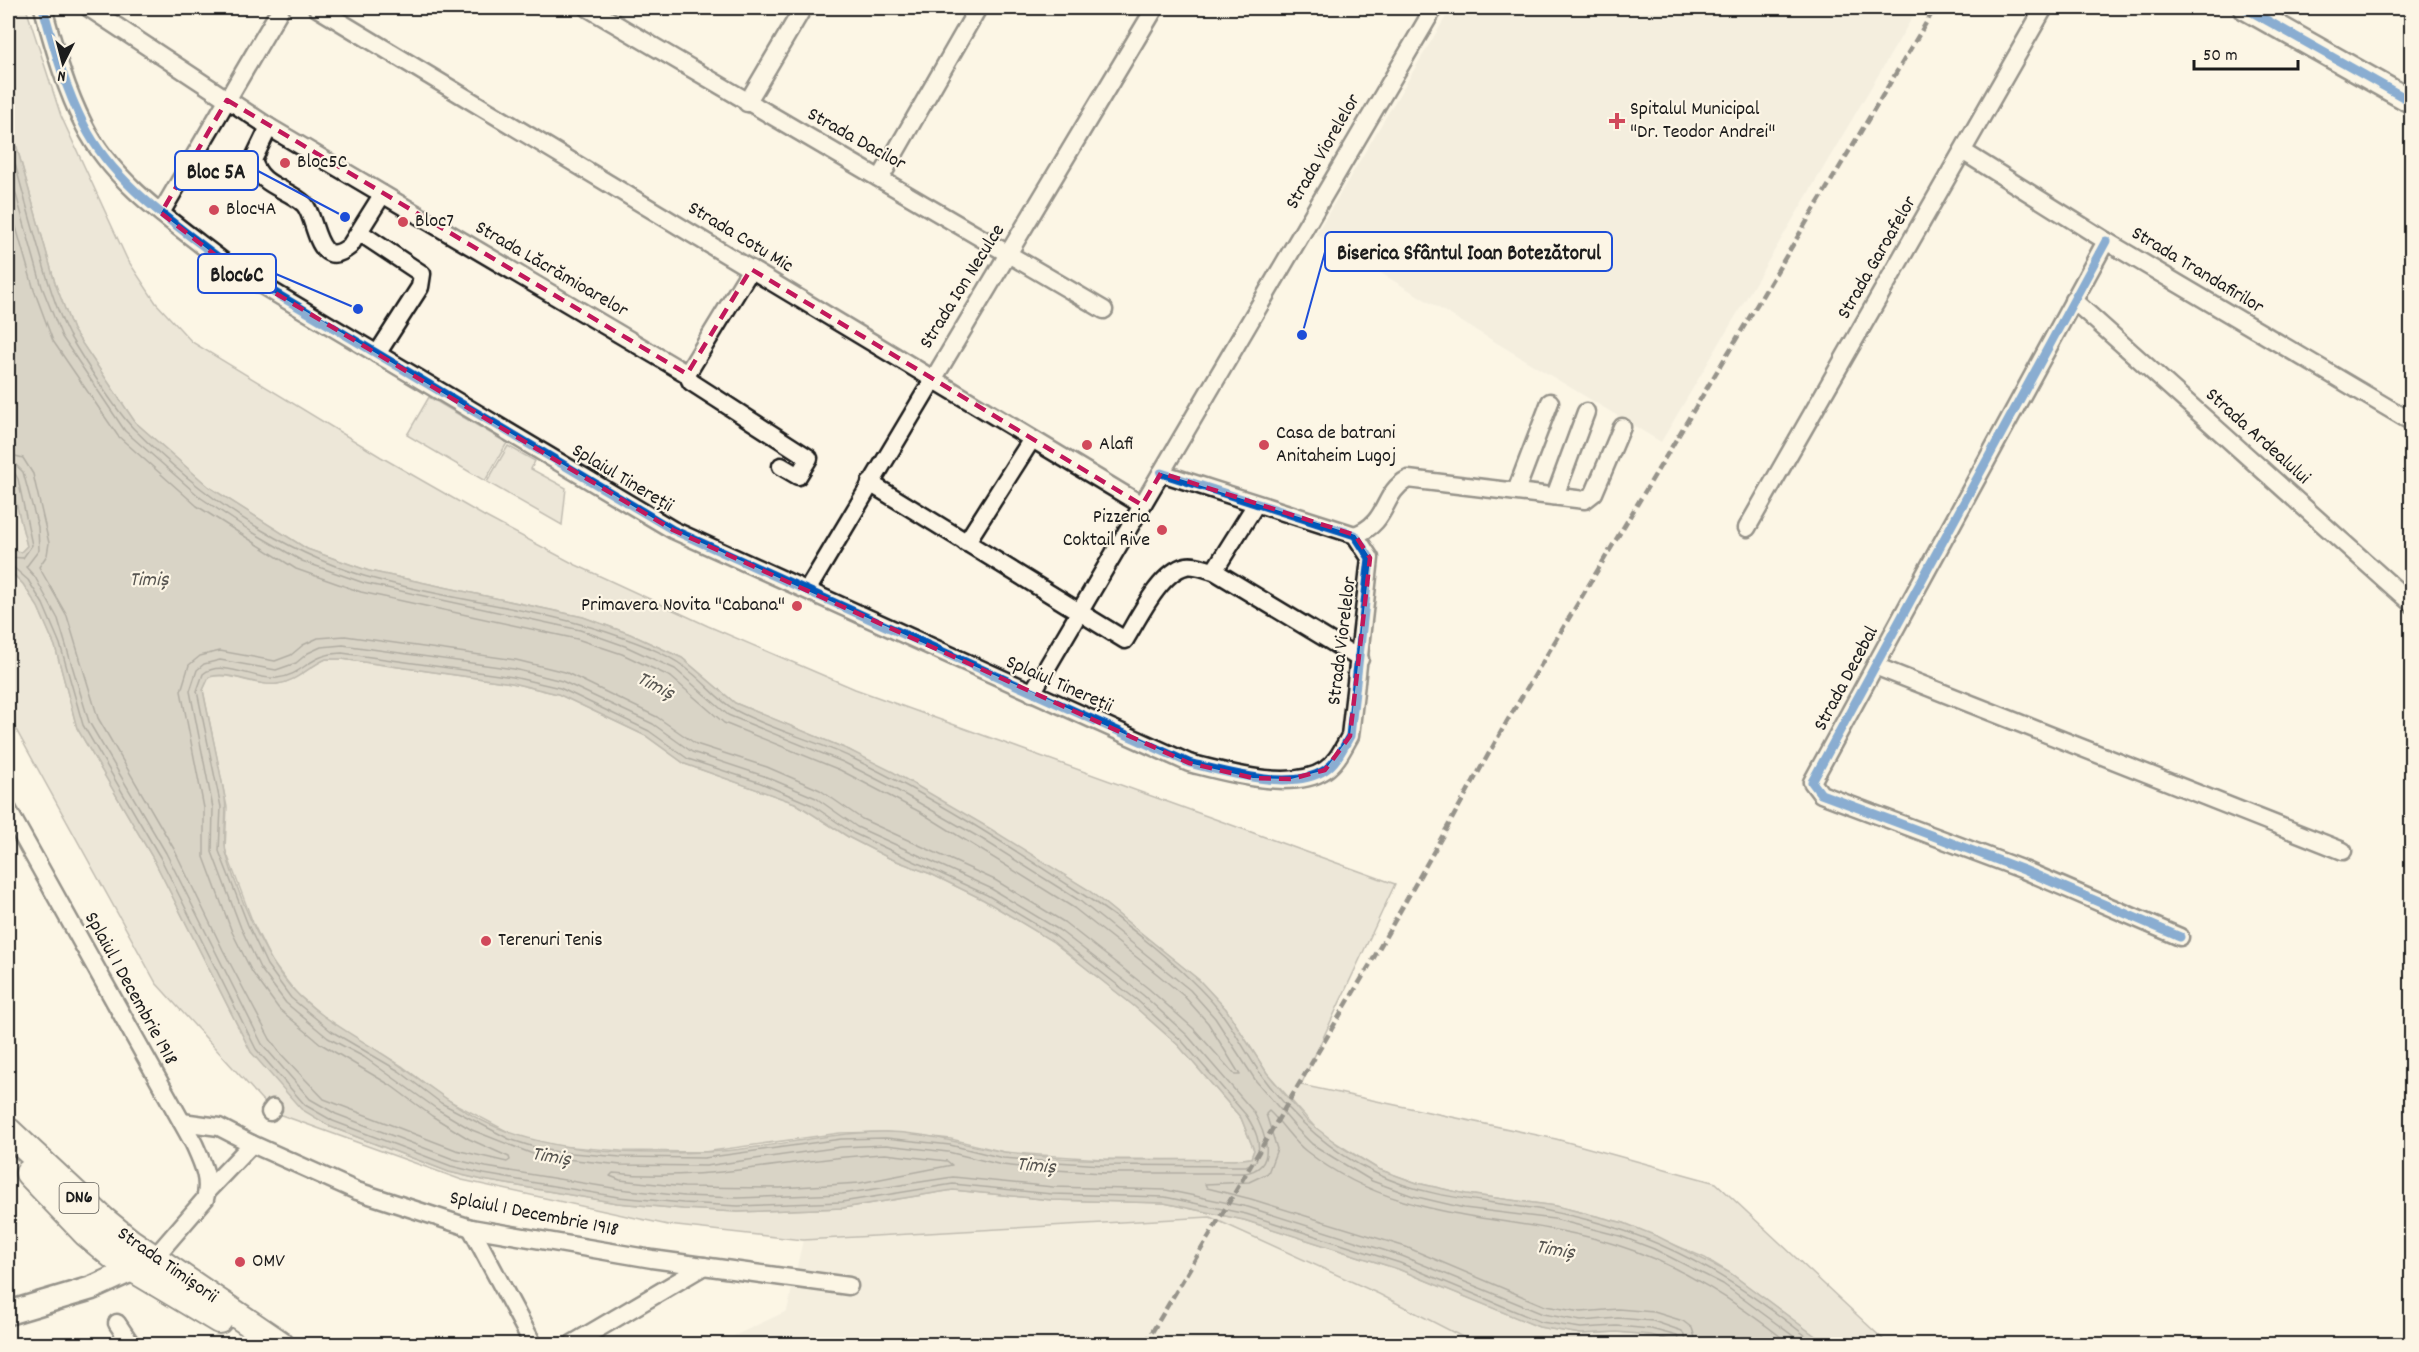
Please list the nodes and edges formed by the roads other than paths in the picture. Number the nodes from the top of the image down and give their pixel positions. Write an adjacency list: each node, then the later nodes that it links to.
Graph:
1 (43, 8): 19 (street, Splaiul Tinereții)
2 (89, 8): 12 (street, Strada Lăcrămioarelor)
3 (281, 8): 12 (street)
4 (317, 8): 23 (street, Strada Cotu Mic)
5 (588, 8): 14 (street, Strada Dacilor)
6 (803, 8): 14 (street)
7 (978, 8): 17 (street)
8 (1155, 8): 22 (street, Strada Ion Neculce)
9 (1434, 8): 35 (street, Strada Viorelelor)
10 (2044, 8): 16 (street, Strada Garoafelor)
11 (2245, 8): 13 (main road)
12 (227, 100): 15 (street, Strada Lăcrămioarelor); 19 (street)
13 (2412, 102)
14 (747, 103): 17 (street, Strada Dacilor)
15 (269, 127): 18 (street, Strada Lăcrămioarelor); 20 (street)
16 (1964, 152): 21 (street, Strada Trandafirilor); 41 (street, Strada Garoafelor)
17 (880, 177): 22 (street, Strada Dacilor)
18 (382, 195): 20 (street); 27 (street, Strada Lăcrămioarelor)
19 (161, 213): 26 (street, Splaiul Tinereții)
20 (358, 232): 26 (street)
21 (2106, 241): 24 (street, Strada Decebal); 31 (street, Strada Trandafirilor)
22 (1009, 253): 25 (street, Strada Dacilor); 28 (street, Strada Ion Neculce)
23 (751, 269): 27 (street); 28 (street, Strada Cotu Mic)
24 (2073, 300): 46 (street, Strada Ardealului); 49 (street, Strada Decebal)
25 (1104, 310)
26 (377, 354): 45 (street, Splaiul Tinereții)
27 (687, 374): 34 (street, Strada Lăcrămioarelor)
28 (932, 378): 33 (street, Strada Cotu Mic); 36 (street, Strada Ion Neculce)
29 (1550, 402): 37 (street)
30 (1586, 412): 38 (street)
31 (2412, 422)
32 (1622, 427): 38 (street)
33 (1032, 439): 40 (street, Strada Cotu Mic); 43 (street)
34 (781, 466)
35 (1161, 473): 39 (street); 40 (street, Strada Viorelelor)
36 (870, 483): 43 (street); 45 (street, Strada Ion Neculce)
37 (1516, 491): 38 (street); 42 (street)
38 (1555, 496)
39 (1256, 504): 42 (street); 44 (street)
40 (1142, 505): 47 (street, Strada Viorelelor)
41 (1747, 528)
42 (1355, 535): 48 (street, Strada Viorelelor)
43 (966, 543): 47 (street)
44 (1214, 571): 47 (street); 48 (street)
45 (808, 589): 50 (street, Splaiul Tinereții)
46 (2412, 604)
47 (1078, 612): 50 (street, Strada Viorelelor)
48 (1360, 659): 51 (street, Strada Viorelelor)
49 (1875, 666): 53 (street, Strada Decebal); 54 (street, Strada Decebal)
50 (1032, 693): 51 (street, Splaiul Tinereții)
51 (1325, 771)
52 (8, 810): 55 (street, Splaiul 1 Decembrie 1918)
53 (2343, 851)
54 (2180, 937)
55 (182, 1122): 57 (street, Splaiul 1 Decembrie 1918); 59 (street, Splaiul 1 Decembrie 1918)
56 (8, 1131): 61 (main road, Strada Timișorii / DN6)
57 (252, 1144): 59 (street); 60 (street, Splaiul 1 Decembrie 1918)
58 (8, 1151): 64 (main road, Strada Timișorii / DN6)
59 (207, 1191): 61 (street)
60 (471, 1228): 62 (street, Splaiul 1 Decembrie 1918); 72 (street)
61 (155, 1257): 64 (main road); 71 (main road, Strada Timișorii / DN6)
62 (652, 1259): 63 (street, Splaiul 1 Decembrie 1918); 65 (street)
63 (704, 1266): 65 (street); 66 (street, Splaiul 1 Decembrie 1918)
64 (134, 1271): 67 (main road); 70 (main road, Strada Timișorii / DN6)
65 (671, 1286): 73 (street)
66 (849, 1286)
67 (8, 1313)
68 (117, 1323): 69 (street)
69 (132, 1344)
70 (254, 1344)
71 (280, 1344)
72 (532, 1344)
73 (572, 1344)

